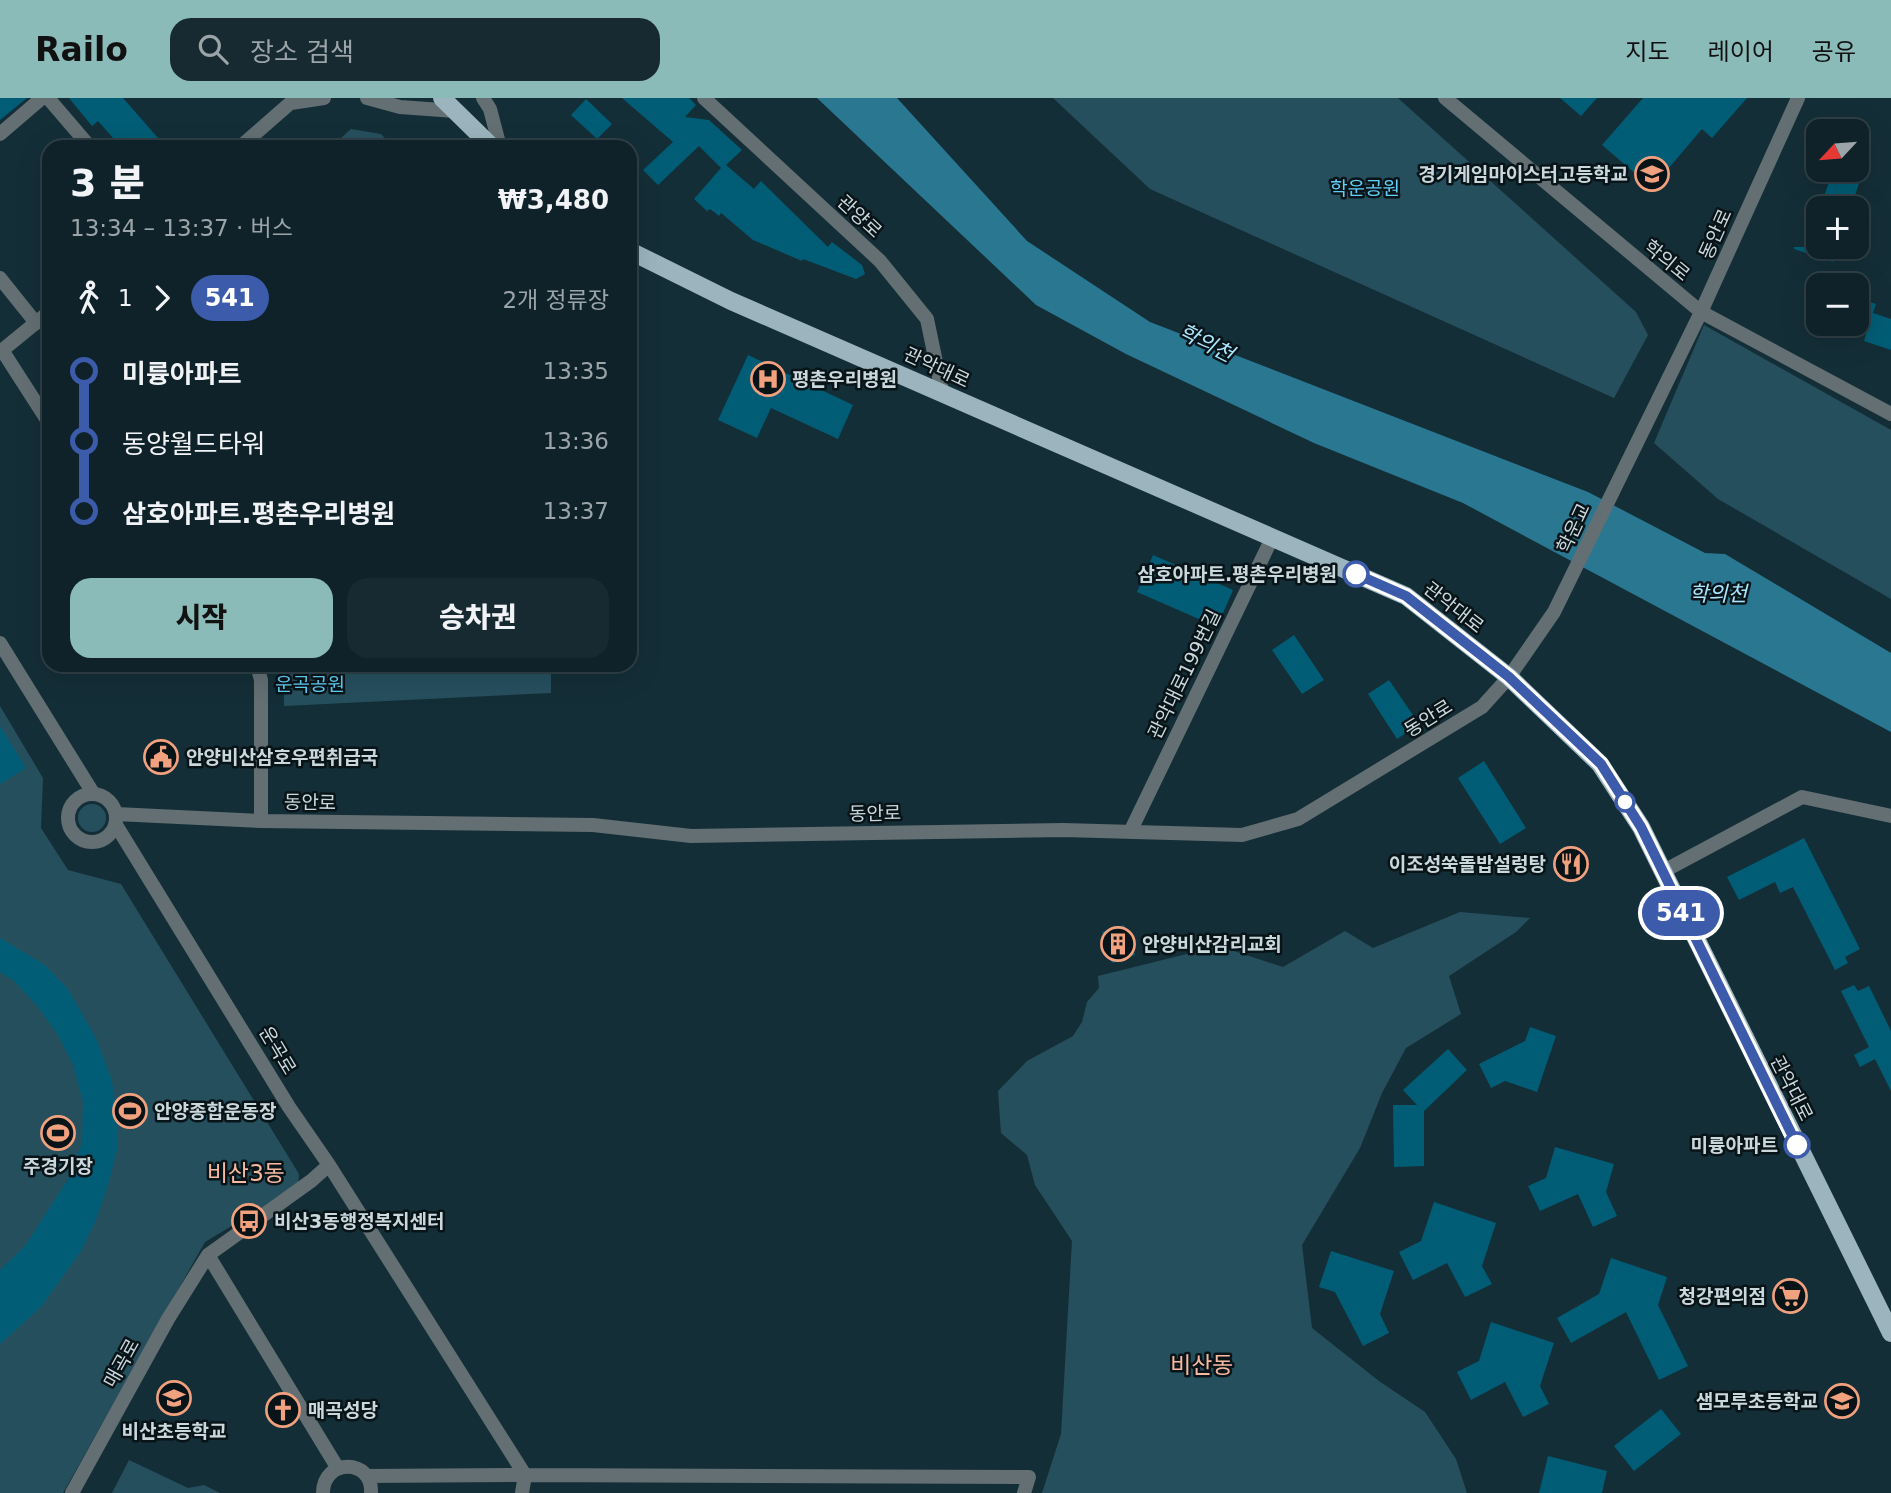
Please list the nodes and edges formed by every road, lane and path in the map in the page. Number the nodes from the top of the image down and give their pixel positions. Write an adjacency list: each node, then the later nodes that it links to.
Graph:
1 (42, 98): 12 (street)
2 (48, 98): 13 (street)
3 (324, 98): 10 (street)
4 (367, 98): 11 (street)
5 (442, 98): 11 (main road)
6 (483, 98): 16 (street)
7 (704, 98): 23 (street, 관양로)
8 (1446, 98): 19 (street, 학의로)
9 (1798, 98): 19 (street, 동안로)
10 (293, 100): 14 (street)
11 (455, 111): 15 (main road)
12 (0, 134)
13 (84, 140)
14 (248, 140)
15 (485, 140)
16 (498, 140)
17 (637, 254): 23 (main road, 관악대로)
18 (0, 278): 21 (street)
19 (1701, 312): 25 (street, 학의로); 26 (street, 동안로)
20 (42, 318): 21 (street)
21 (36, 323): 22 (street)
22 (1, 351): 24 (street)
23 (942, 391): 27 (main road, 관악대로)
24 (42, 412)
25 (1891, 414)
26 (1626, 460): 28 (street, 학운교)
27 (1273, 536): 31 (main road, 관악대로); 36 (street, 관악대로199번길)
28 (1554, 612): 31 (street, 동안로)
29 (0, 643): 32 (street)
30 (259, 672): 35 (street)
31 (1509, 677): 36 (street, 동안로); 37 (main road, 관악대로)
32 (93, 793): 34 (street); 34 (street)
33 (1891, 816): 37 (street)
34 (116, 820): 35 (street, 동안로); 38 (street, 운곡로)
35 (261, 821): 36 (street, 동안로)
36 (1131, 830)
37 (1662, 872): 40 (main road, 관악대로)
38 (329, 1165): 39 (street); 42 (street, 운곡로)
39 (208, 1255): 41 (street); 44 (street, 매곡로)
40 (1891, 1333)
41 (337, 1467): 43 (street); 45 (street)
42 (525, 1475): 43 (street); 47 (street); 48 (street)
43 (368, 1476): 46 (street)
44 (72, 1493)
45 (323, 1493)
46 (371, 1493)
47 (522, 1493)
48 (1024, 1493)

